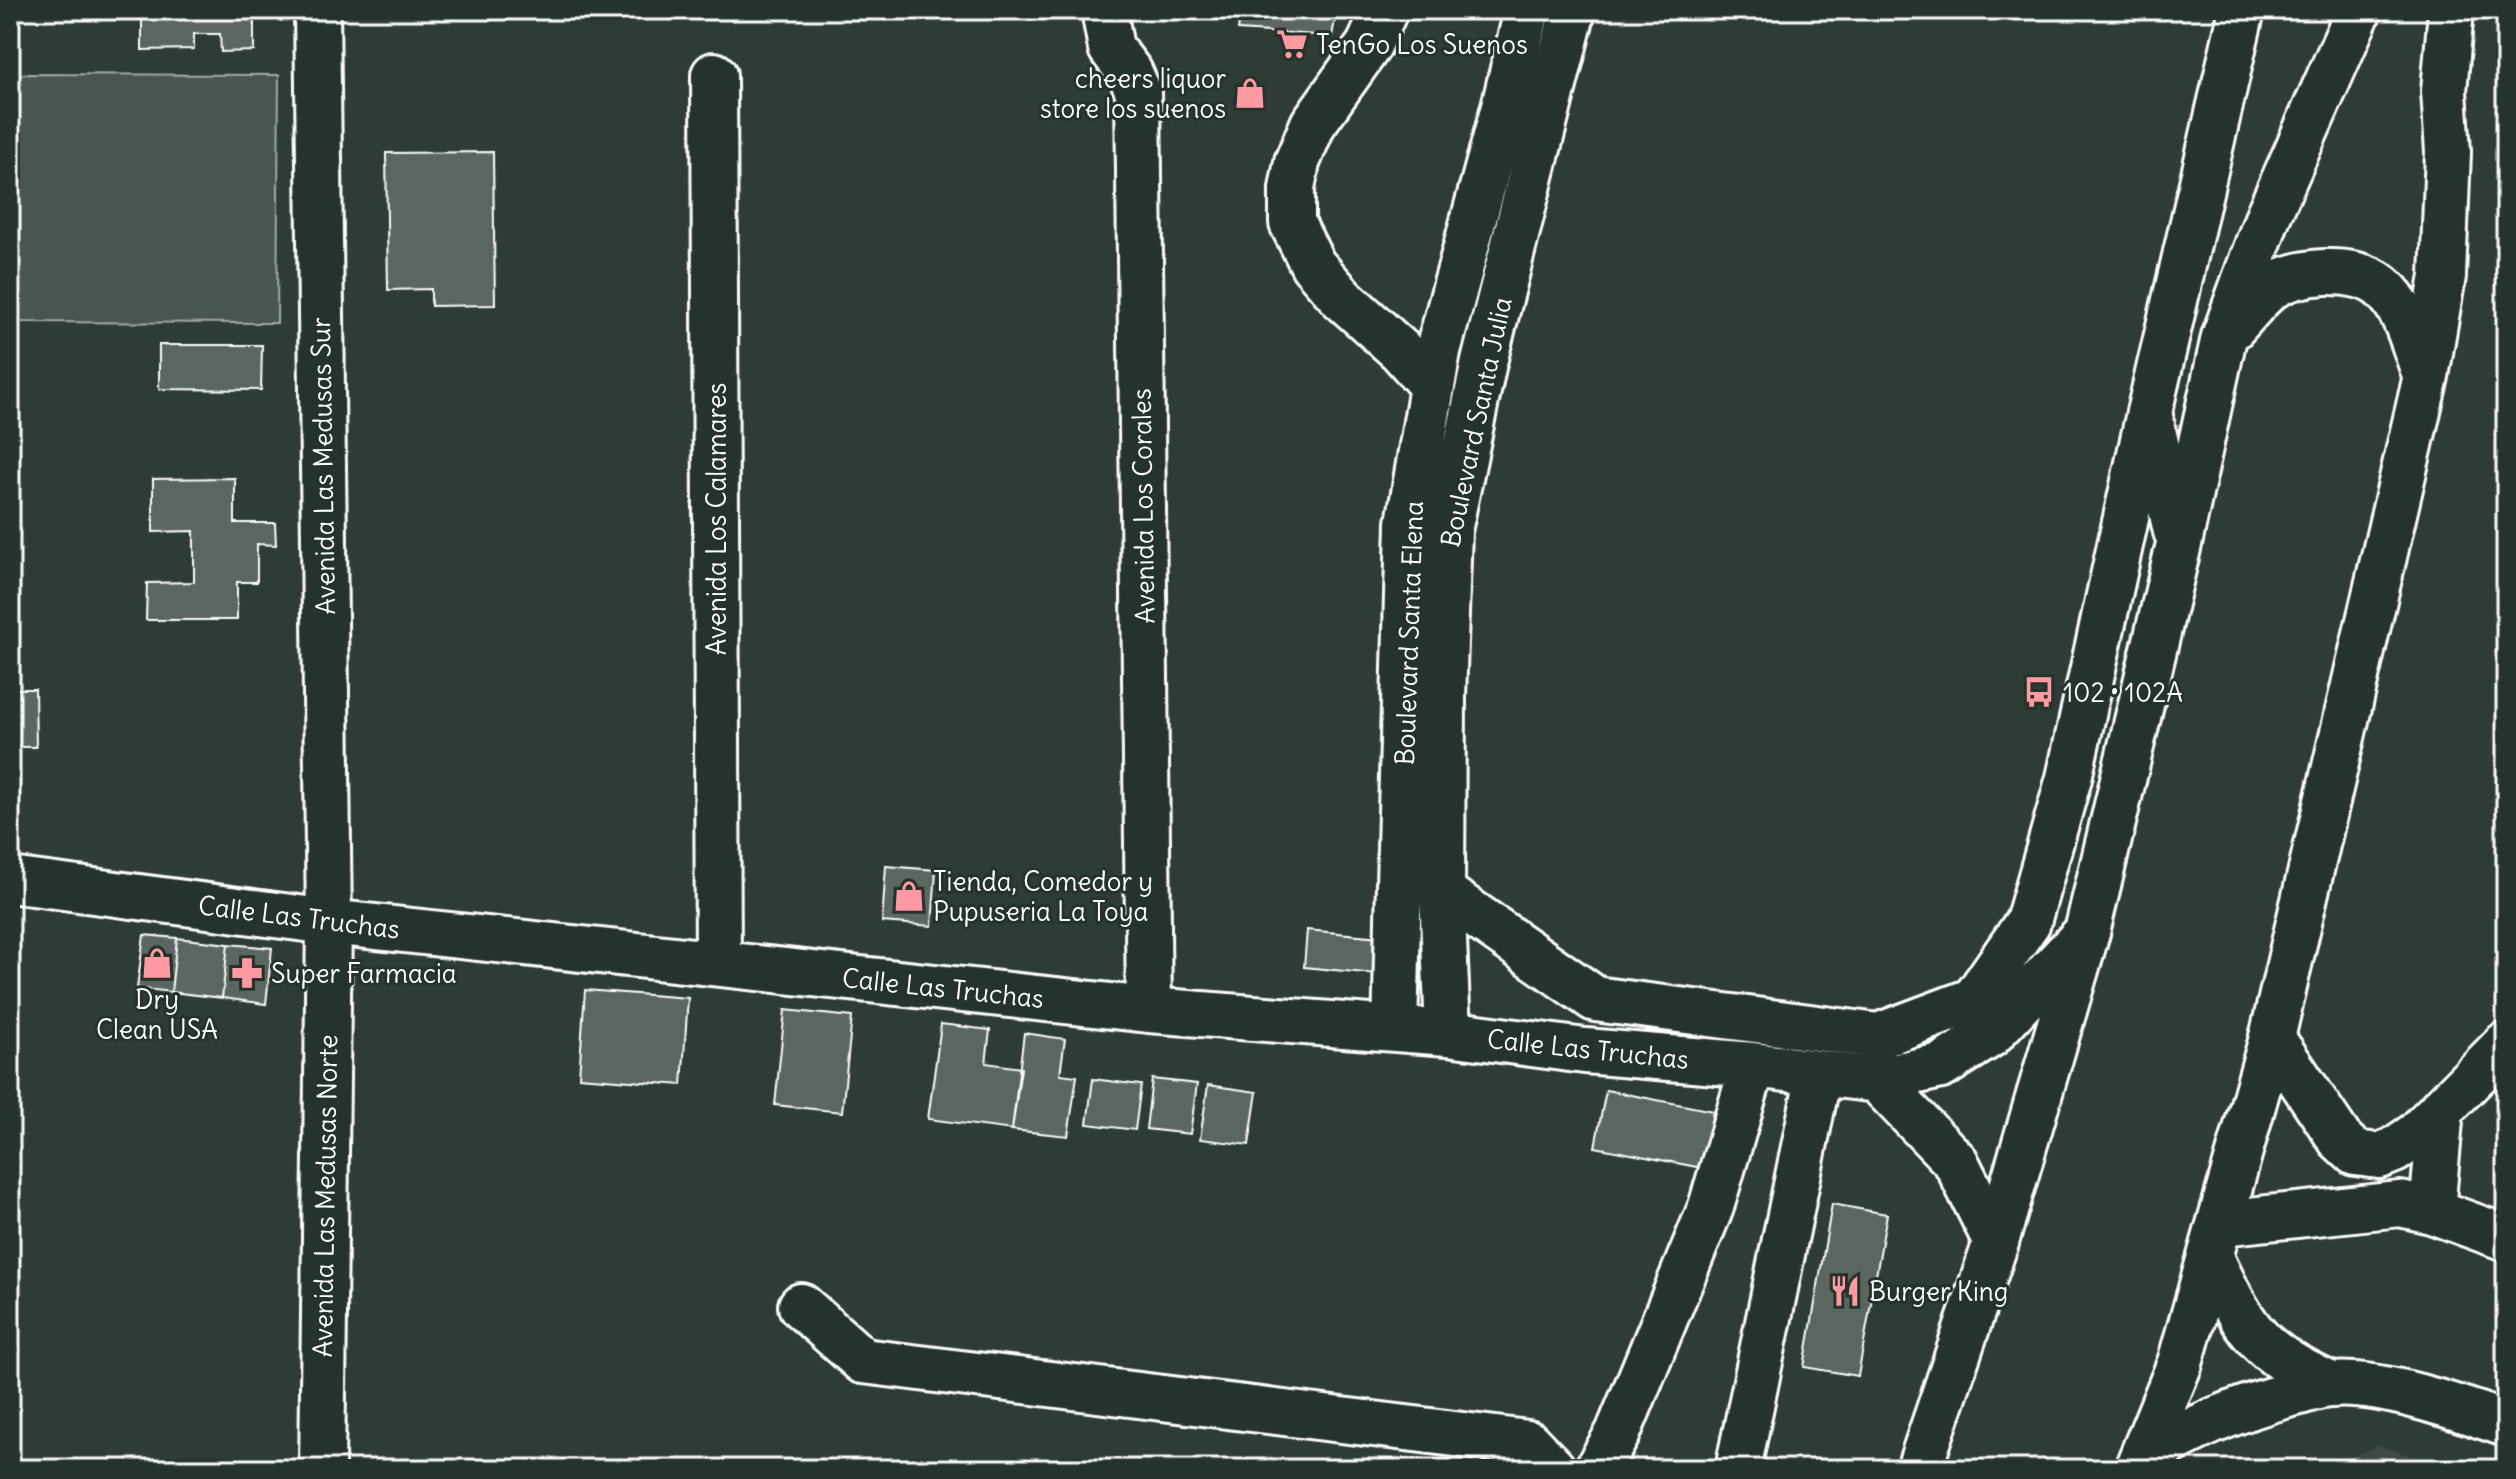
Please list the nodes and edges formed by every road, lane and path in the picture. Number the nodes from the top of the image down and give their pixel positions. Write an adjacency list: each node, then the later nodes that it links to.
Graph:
1 (317, 10): 17 (main road, Avenida Las Medusas Sur)
2 (1104, 10): 21 (main road, Avenida Los Corales)
3 (1385, 10): 12 (main road)
4 (1527, 10): 12 (main road, Boulevard Santa Elena)
5 (1573, 10): 16 (main road, Boulevard Santa Julia)
6 (2242, 10): 13 (main road)
7 (2359, 10): 10 (main road)
8 (2451, 10): 11 (main road)
9 (714, 75): 19 (main road, Avenida Los Calamares)
10 (2224, 337): 11 (main road); 14 (main road)
11 (2426, 376): 24 (main road)
12 (1432, 386): 22 (main road, Boulevard Santa Elena)
13 (2149, 413): 14 (main road); 20 (main road, Calle Las Truchas)
14 (2179, 544): 18 (main road)
15 (10, 880): 17 (main road, Calle Las Truchas)
16 (1442, 892): 20 (main road, Calle Las Truchas); 23 (main road, Boulevard Santa Julia)
17 (329, 922): 19 (main road, Calle Las Truchas); 39 (main road, Avenida Las Medusas Norte)
18 (2087, 932): 29 (main road, Calle Las Truchas); 34 (main road)
19 (718, 963): 21 (main road, Calle Las Truchas)
20 (1595, 999): 26 (main road)
21 (1149, 1010): 22 (main road, Calle Las Truchas)
22 (1395, 1029): 23 (main road, Calle Las Truchas)
23 (1448, 1033): 26 (main road, Calle Las Truchas)
24 (2272, 1038): 30 (main road); 33 (main road)
25 (2506, 1044): 30 (main road)
26 (1585, 1051): 27 (main road, Calle Las Truchas)
27 (1753, 1065): 28 (main road, Calle Las Truchas); 41 (main road)
28 (1819, 1074): 29 (main road, Calle Las Truchas); 42 (main road)
29 (1877, 1080): 34 (main road)
30 (2441, 1109): 31 (main road)
31 (2432, 1211): 32 (main road); 33 (main road)
32 (2506, 1238)
33 (2216, 1240): 36 (main road); 38 (main road)
34 (1996, 1242): 43 (main road)
35 (801, 1306): 40 (main road)
36 (2331, 1385): 37 (main road); 38 (main road)
37 (2506, 1424)
38 (2140, 1463)
39 (322, 1469)
40 (1553, 1469)
41 (1597, 1469)
42 (1738, 1469)
43 (1919, 1469)

